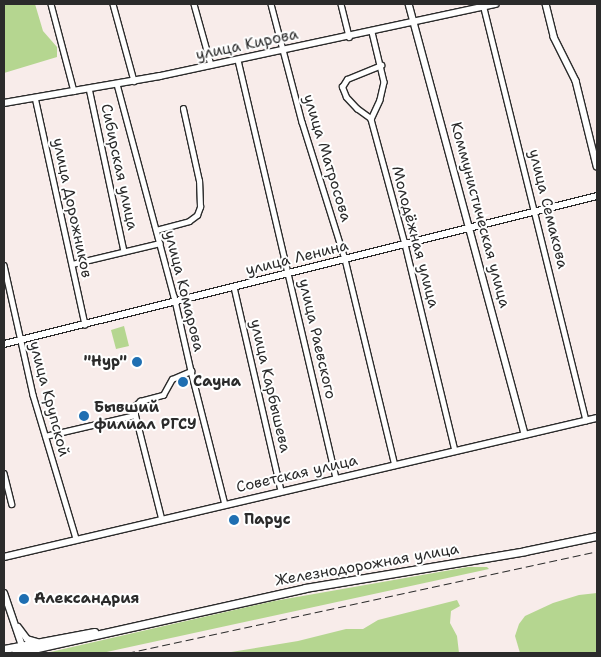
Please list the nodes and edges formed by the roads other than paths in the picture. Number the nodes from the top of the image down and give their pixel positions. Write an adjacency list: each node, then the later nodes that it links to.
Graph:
1 (51, 4): 20 (street)
2 (113, 4): 17 (street)
3 (194, 4): 15 (street)
4 (271, 4): 13 (street, улица Матросова)
5 (341, 4): 12 (street)
6 (409, 4): 10 (street, Коммунистическая улица)
7 (495, 4): 9 (street, улица Кирова)
8 (546, 4): 25 (street)
9 (483, 5): 10 (street, улица Кирова); 27 (street, улица Семакова)
10 (414, 23): 11 (street, улица Кирова); 28 (street, Коммунистическая улица)
11 (372, 32): 12 (street, улица Кирова); 16 (street)
12 (349, 37): 13 (street, улица Кирова)
13 (282, 51): 14 (street, улица Кирова); 33 (street, улица Матросова)
14 (238, 60): 15 (street, улица Кирова); 36 (street, улица Раевского)
15 (211, 65): 17 (street, улица Кирова)
16 (381, 65): 24 (street); 24 (street)
17 (134, 81): 18 (street, улица Кирова)
18 (117, 84): 19 (street, улица Кирова); 29 (street, улица Комарова)
19 (89, 88): 20 (street, улица Кирова); 32 (street, Сибирская улица)
20 (74, 91): 21 (street, улица Кирова)
21 (35, 97): 22 (street, улица Кирова); 34 (street, улица Дорожников)
22 (4, 103)
23 (182, 109): 29 (street)
24 (371, 119): 31 (street, Молодёжная улица)
25 (597, 166)
26 (597, 196): 27 (main road, улица Ленина)
27 (536, 212): 28 (main road, улица Ленина); 45 (street, улица Семакова)
28 (471, 227): 31 (main road, улица Ленина); 46 (street, Коммунистическая улица)
29 (156, 230): 30 (street, улица Комарова)
30 (160, 243): 32 (street); 38 (street, улица Комарова)
31 (405, 244): 33 (main road, улица Ленина); 48 (street, Молодёжная улица)
32 (124, 251): 34 (street)
33 (345, 259): 36 (main road, улица Ленина); 49 (street, улица Матросова)
34 (72, 264): 39 (street, улица Дорожников)
35 (4, 265): 40 (street, улица Крупской)
36 (289, 273): 37 (main road, улица Ленина); 51 (street, улица Раевского)
37 (234, 288): 38 (main road, улица Ленина); 52 (street, улица Карбышева)
38 (175, 303): 39 (main road, улица Ленина); 42 (street, улица Комарова)
39 (85, 325): 40 (main road, улица Ленина)
40 (20, 340): 41 (main road, улица Ленина); 47 (street, улица Крупской)
41 (4, 344)
42 (190, 371): 43 (street); 54 (street, улица Комарова)
43 (135, 415): 47 (street); 55 (street)
44 (597, 418): 45 (street, Советская улица)
45 (586, 420): 46 (street, Советская улица)
46 (525, 434): 48 (street, Советская улица)
47 (45, 436): 57 (street, улица Крупской)
48 (455, 450): 49 (street, Советская улица)
49 (395, 465): 51 (street, Советская улица)
50 (4, 473): 53 (street)
51 (336, 478): 52 (street, Советская улица)
52 (281, 491): 54 (street, Советская улица)
53 (12, 504)
54 (225, 504): 55 (street, Советская улица)
55 (162, 518): 57 (street, Советская улица)
56 (597, 536): 61 (main road, Железнодорожная улица)
57 (76, 538): 58 (street, Советская улица)
58 (4, 557)
59 (4, 593): 60 (main road)
60 (13, 618): 62 (main road); 63 (main road); 64 (main road)
61 (141, 624): 62 (main road, Железнодорожная улица); 64 (main road, Железнодорожная улица)
62 (44, 642): 64 (main road, Железнодорожная улица)
63 (4, 649): 64 (main road)
64 (22, 649): 65 (main road)
65 (14, 653)

